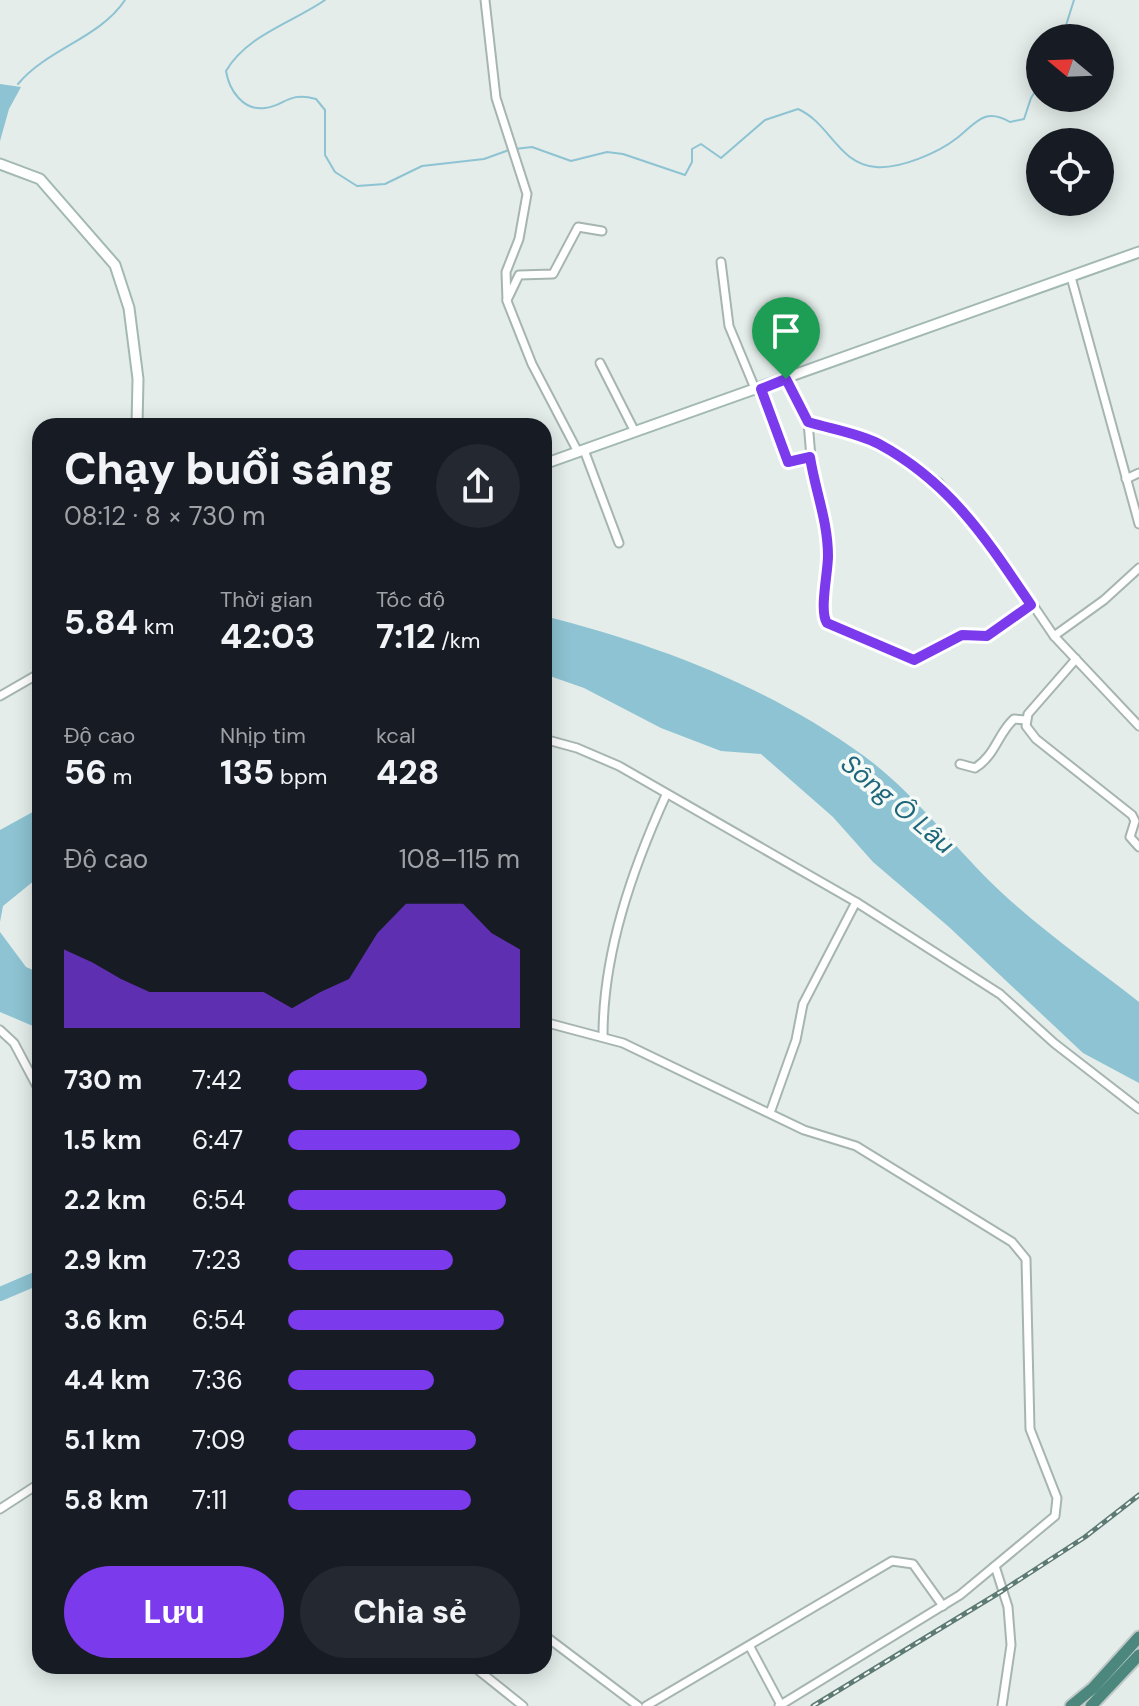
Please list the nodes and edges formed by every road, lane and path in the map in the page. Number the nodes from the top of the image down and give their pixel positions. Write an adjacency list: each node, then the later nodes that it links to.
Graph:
1 (485, 0): 7 (street)
2 (0, 164): 11 (main road)
3 (602, 231): 7 (street)
4 (1139, 252): 6 (main road)
5 (721, 262): 10 (street)
6 (1071, 277): 9 (main road); 18 (street)
7 (507, 301): 14 (street)
8 (600, 363): 13 (street)
9 (786, 379): 10 (main road); 12 (street)
10 (758, 390): 13 (main road); 15 (street)
11 (137, 418)
12 (808, 422): 15 (street); 22 (street)
13 (634, 430): 14 (main road)
14 (581, 451): 16 (main road); 20 (street)
15 (810, 457): 22 (street)
16 (552, 461)
17 (1139, 473): 18 (street)
18 (1126, 479): 19 (street)
19 (1139, 524)
20 (619, 543)
21 (1139, 568): 23 (street)
22 (1031, 605): 23 (street)
23 (1054, 636): 24 (street)
24 (1076, 659): 27 (street); 28 (street)
25 (32, 678): 26 (street)
26 (0, 696)
27 (1026, 720): 30 (street); 32 (street)
28 (1139, 726)
29 (552, 742): 31 (street)
30 (960, 764)
31 (666, 795): 34 (street); 37 (street)
32 (1137, 819): 33 (street)
33 (1139, 847)
34 (856, 902): 39 (street); 40 (street)
35 (552, 1024): 37 (street)
36 (0, 1030): 38 (street)
37 (603, 1036): 40 (street)
38 (32, 1077)
39 (1139, 1109)
40 (770, 1113): 43 (street)
41 (32, 1488): 42 (street)
42 (0, 1509)
43 (995, 1566): 44 (street); 54 (street)
44 (943, 1606): 47 (street); 53 (street)
45 (1139, 1637): 55 (highway)
46 (552, 1641): 51 (street)
47 (750, 1647): 52 (street); 53 (street)
48 (1139, 1655): 56 (highway)
49 (483, 1674): 50 (street)
50 (523, 1706)
51 (638, 1706)
52 (646, 1706)
53 (780, 1706)
54 (1002, 1706)
55 (1071, 1706)
56 (1091, 1706)

